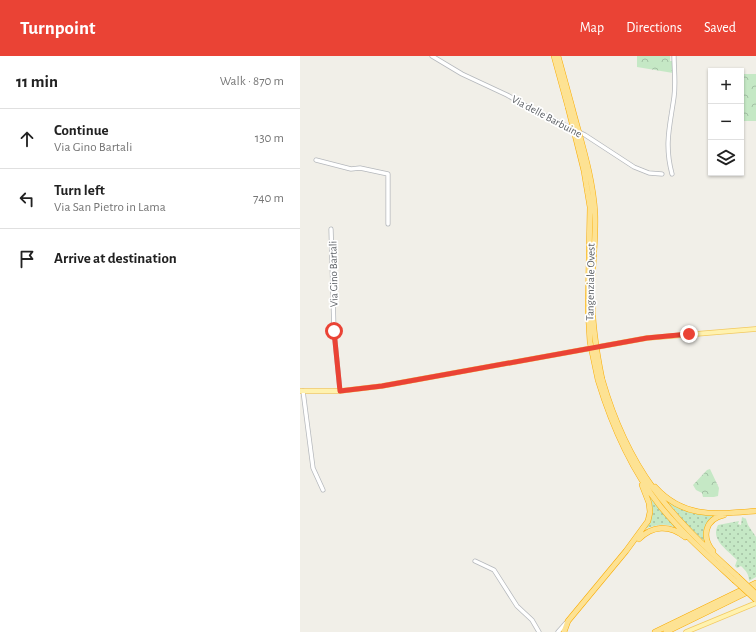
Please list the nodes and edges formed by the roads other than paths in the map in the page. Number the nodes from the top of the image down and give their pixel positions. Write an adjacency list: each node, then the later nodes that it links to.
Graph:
1 (432, 56): 7 (street, Via delle Barbuine)
2 (554, 56): 5 (highway, Tangenziale Ovest)
3 (558, 56): 5 (highway, Tangenziale Ovest)
4 (674, 56): 8 (street)
5 (570, 107): 12 (highway, Tangenziale Ovest, bridge)
6 (316, 160): 9 (street)
7 (662, 174)
8 (672, 174)
9 (388, 224)
10 (331, 229): 14 (street, Via Gino Bartali)
11 (756, 329): 14 (main road)
12 (600, 379): 15 (highway, Tangenziale Ovest); 16 (highway, Tangenziale Ovest)
13 (302, 391): 14 (main road); 17 (street)
14 (340, 391)
15 (628, 448): 19 (highway); 23 (highway, Tangenziale Ovest)
16 (628, 457): 20 (highway); 22 (highway, Tangenziale Ovest)
17 (323, 490)
18 (756, 511): 19 (highway)
19 (731, 513): 23 (highway)
20 (626, 551): 22 (highway); 29 (highway)
21 (474, 561): 30 (street)
22 (714, 562): 23 (highway, Tangenziale Ovest)
23 (735, 578): 26 (highway, Tangenziale Ovest, bridge); 27 (highway, Tangenziale Ovest, bridge)
24 (756, 583): 33 (highway)
25 (756, 588): 34 (highway)
26 (756, 594)
27 (756, 600)
28 (756, 604): 35 (main road)
29 (572, 616): 31 (street); 32 (highway)
30 (539, 632)
31 (558, 632)
32 (564, 632)
33 (656, 632)
34 (666, 632)
35 (686, 632)

